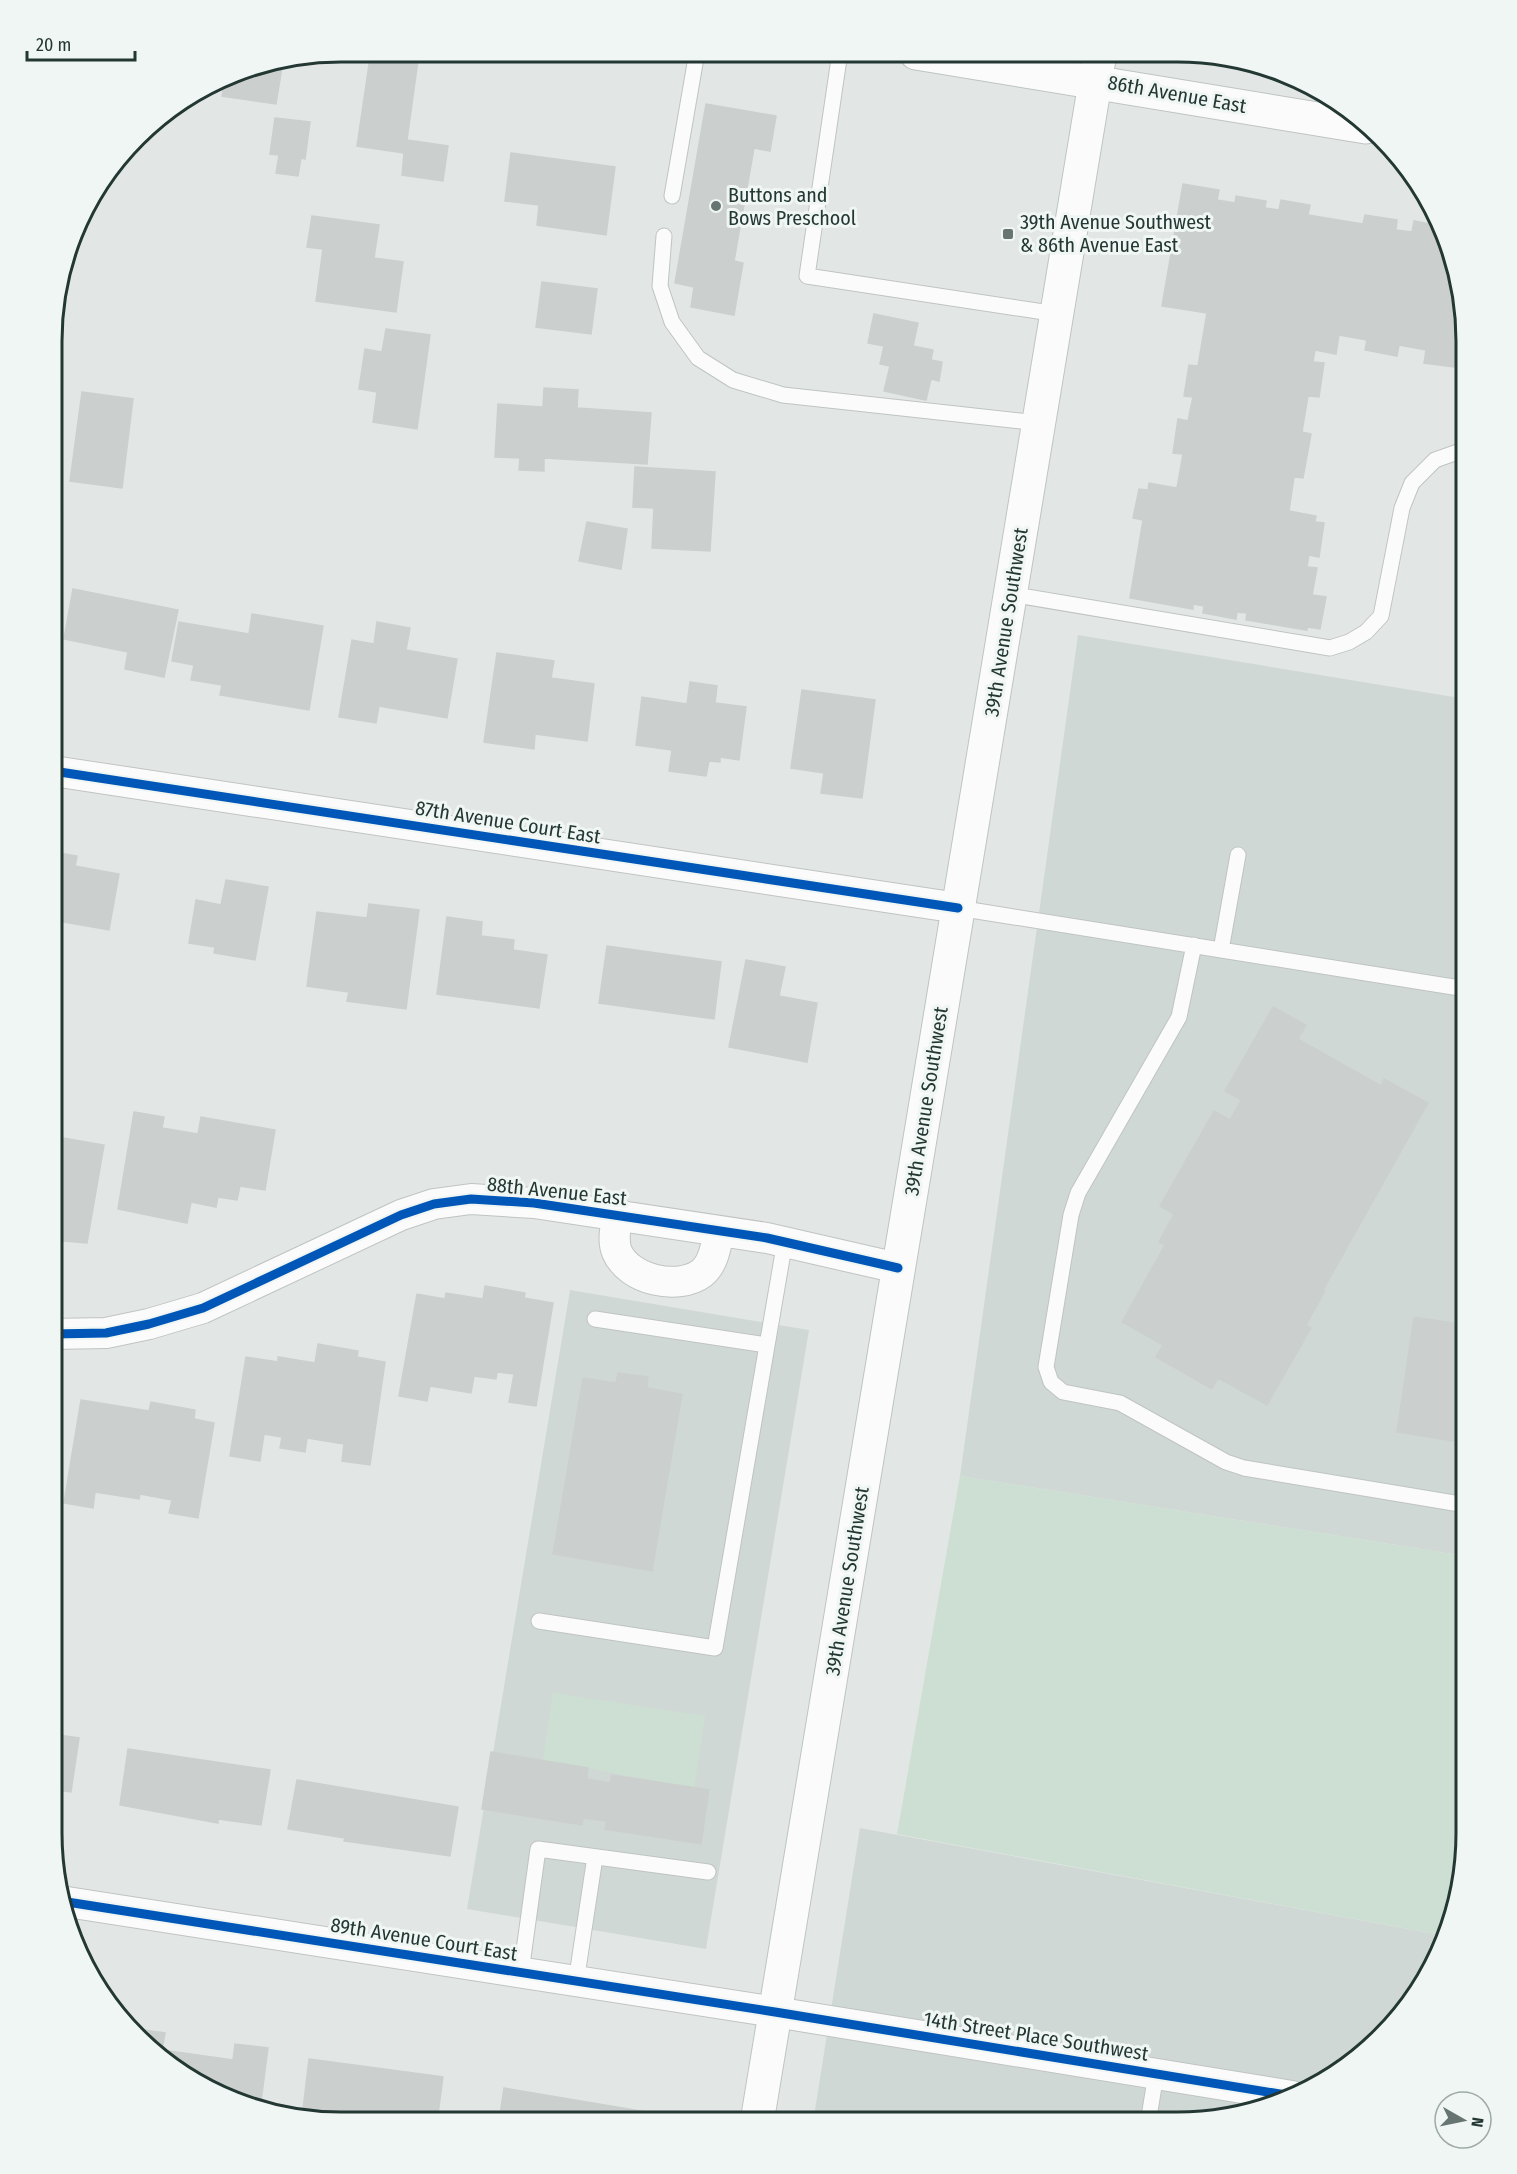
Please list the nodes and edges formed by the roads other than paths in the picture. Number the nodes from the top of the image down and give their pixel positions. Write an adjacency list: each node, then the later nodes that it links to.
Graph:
1 (695, 62): 6 (lane)
2 (839, 62): 8 (lane)
3 (1033, 62): 4 (main road, 86th Avenue East)
4 (1098, 67): 5 (main road, 86th Avenue East); 8 (main road, 39th Avenue Southwest)
5 (1352, 124)
6 (672, 196)
7 (664, 236): 9 (lane)
8 (1057, 314): 9 (main road, 39th Avenue Southwest)
9 (1039, 423): 11 (main road, 39th Avenue Southwest)
10 (1456, 453): 11 (lane)
11 (1010, 594): 14 (main road, 39th Avenue Southwest)
12 (62, 772): 14 (street, 87th Avenue Court East)
13 (1238, 855): 16 (lane)
14 (958, 908): 15 (lane); 21 (main road, 39th Avenue Southwest)
15 (1194, 945): 16 (lane); 25 (lane)
16 (1221, 950): 17 (lane)
17 (1456, 987)
18 (617, 1215): 19 (street, 88th Avenue East); 19 (street); 23 (street, 88th Avenue East)
19 (719, 1231): 20 (street, 88th Avenue East)
20 (785, 1241): 21 (street, 88th Avenue East); 24 (lane)
21 (898, 1268): 32 (main road, 39th Avenue Southwest)
22 (596, 1319): 24 (lane)
23 (62, 1334)
24 (766, 1345): 26 (lane)
25 (1456, 1503)
26 (539, 1621)
27 (595, 1857): 28 (lane); 30 (lane); 31 (lane)
28 (708, 1872)
29 (70, 1902): 30 (street, 89th Avenue Court East)
30 (521, 1972): 31 (street, 89th Avenue Court East)
31 (576, 1982): 32 (street, 89th Avenue Court East)
32 (775, 2012): 33 (street, 14th Street Place Southwest); 35 (main road, 39th Avenue Southwest)
33 (1156, 2074): 34 (street, 14th Street Place Southwest); 36 (lane)
34 (1277, 2094)
35 (759, 2112)
36 (1150, 2112)

